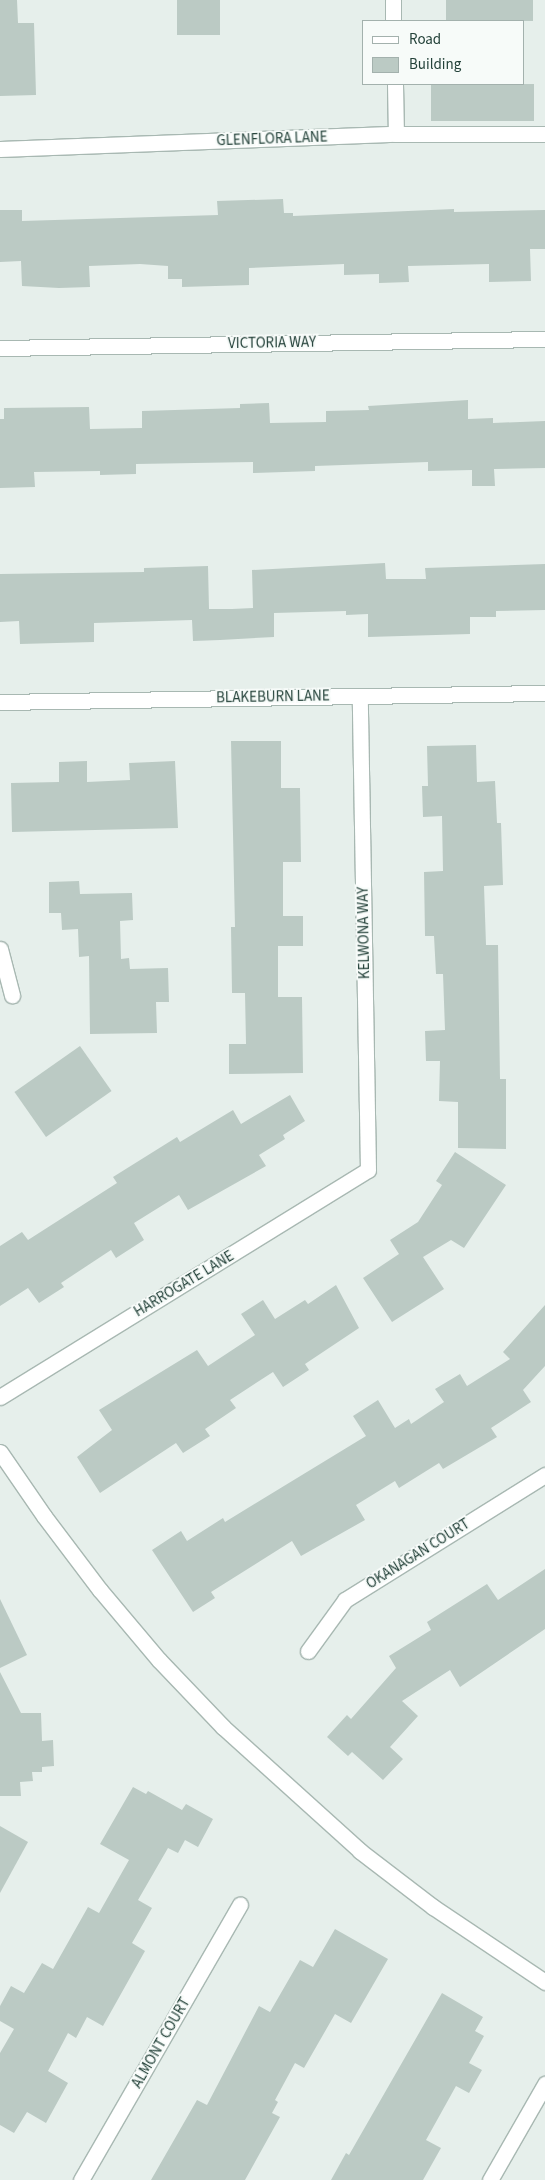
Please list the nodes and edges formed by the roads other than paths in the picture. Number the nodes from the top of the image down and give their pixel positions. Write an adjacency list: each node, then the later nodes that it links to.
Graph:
1 (393, 0): 2 (street)
2 (393, 20)
3 (395, 85): 4 (street)
4 (396, 134): 5 (street, GLENFLORA LANE); 6 (street, GLENFLORA LANE)
5 (545, 134)
6 (0, 149)
7 (545, 339): 8 (street, VICTORIA WAY)
8 (0, 348)
9 (545, 693): 10 (street, BLAKEBURN LANE)
10 (360, 696): 11 (street, BLAKEBURN LANE); 14 (street, KELWONA WAY)
11 (0, 702)
12 (0, 949): 13 (street)
13 (12, 995)
14 (368, 1170): 15 (street, HARROGATE LANE)
15 (0, 1397)
16 (0, 1452): 20 (street)
17 (545, 1475): 18 (street, OKANAGAN COURT)
18 (308, 1651)
19 (240, 1905): 22 (street, ALMONT COURT)
20 (545, 1982)
21 (545, 2084): 23 (street)
22 (81, 2180)
23 (490, 2180)

